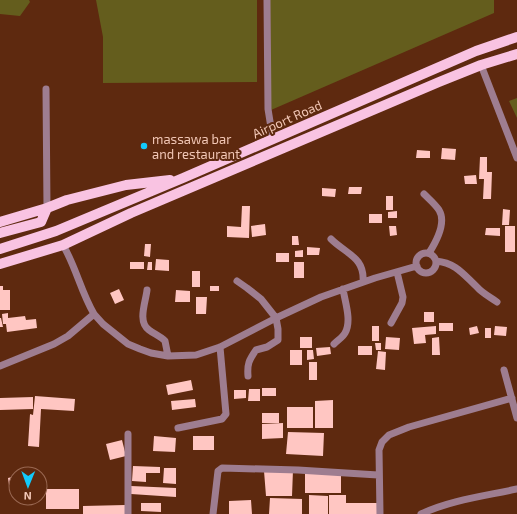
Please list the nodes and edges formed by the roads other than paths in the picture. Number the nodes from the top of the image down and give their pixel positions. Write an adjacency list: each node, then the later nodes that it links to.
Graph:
1 (267, 0): 6 (street)
2 (517, 37): 6 (main road, Airport Road)
3 (517, 54): 4 (main road, Airport Road)
4 (481, 65): 7 (street); 14 (main road, Airport Road)
5 (46, 89): 10 (street)
6 (273, 140): 8 (main road, Airport Road)
7 (517, 158)
8 (183, 178): 10 (main road); 15 (main road, Airport Road)
9 (424, 194): 16 (street)
10 (46, 208): 11 (main road); 12 (main road)
11 (0, 222)
12 (0, 233)
13 (331, 239): 22 (street)
14 (63, 245): 18 (main road, Airport Road); 26 (street)
15 (0, 249)
16 (429, 253): 17 (street); 19 (street)
17 (436, 261): 19 (street); 25 (street)
18 (0, 264)
19 (417, 266): 20 (street)
20 (397, 272): 22 (street); 28 (street)
21 (236, 281): 27 (street)
22 (363, 282): 23 (street)
23 (343, 289): 27 (street); 29 (street)
24 (147, 290): 31 (street)
25 (497, 302)
26 (94, 314): 31 (street); 32 (street)
27 (276, 318): 30 (street); 34 (street)
28 (391, 323)
29 (334, 344)
30 (220, 347): 31 (street); 37 (street)
31 (168, 356)
32 (0, 366)
33 (504, 370): 35 (street)
34 (248, 376)
35 (512, 398): 36 (street); 39 (street)
36 (517, 418)
37 (178, 428)
38 (128, 434): 41 (street)
39 (378, 475): 42 (street); 43 (street)
40 (517, 489): 44 (street)
41 (128, 514)
42 (213, 514)
43 (380, 514)
44 (421, 514)

